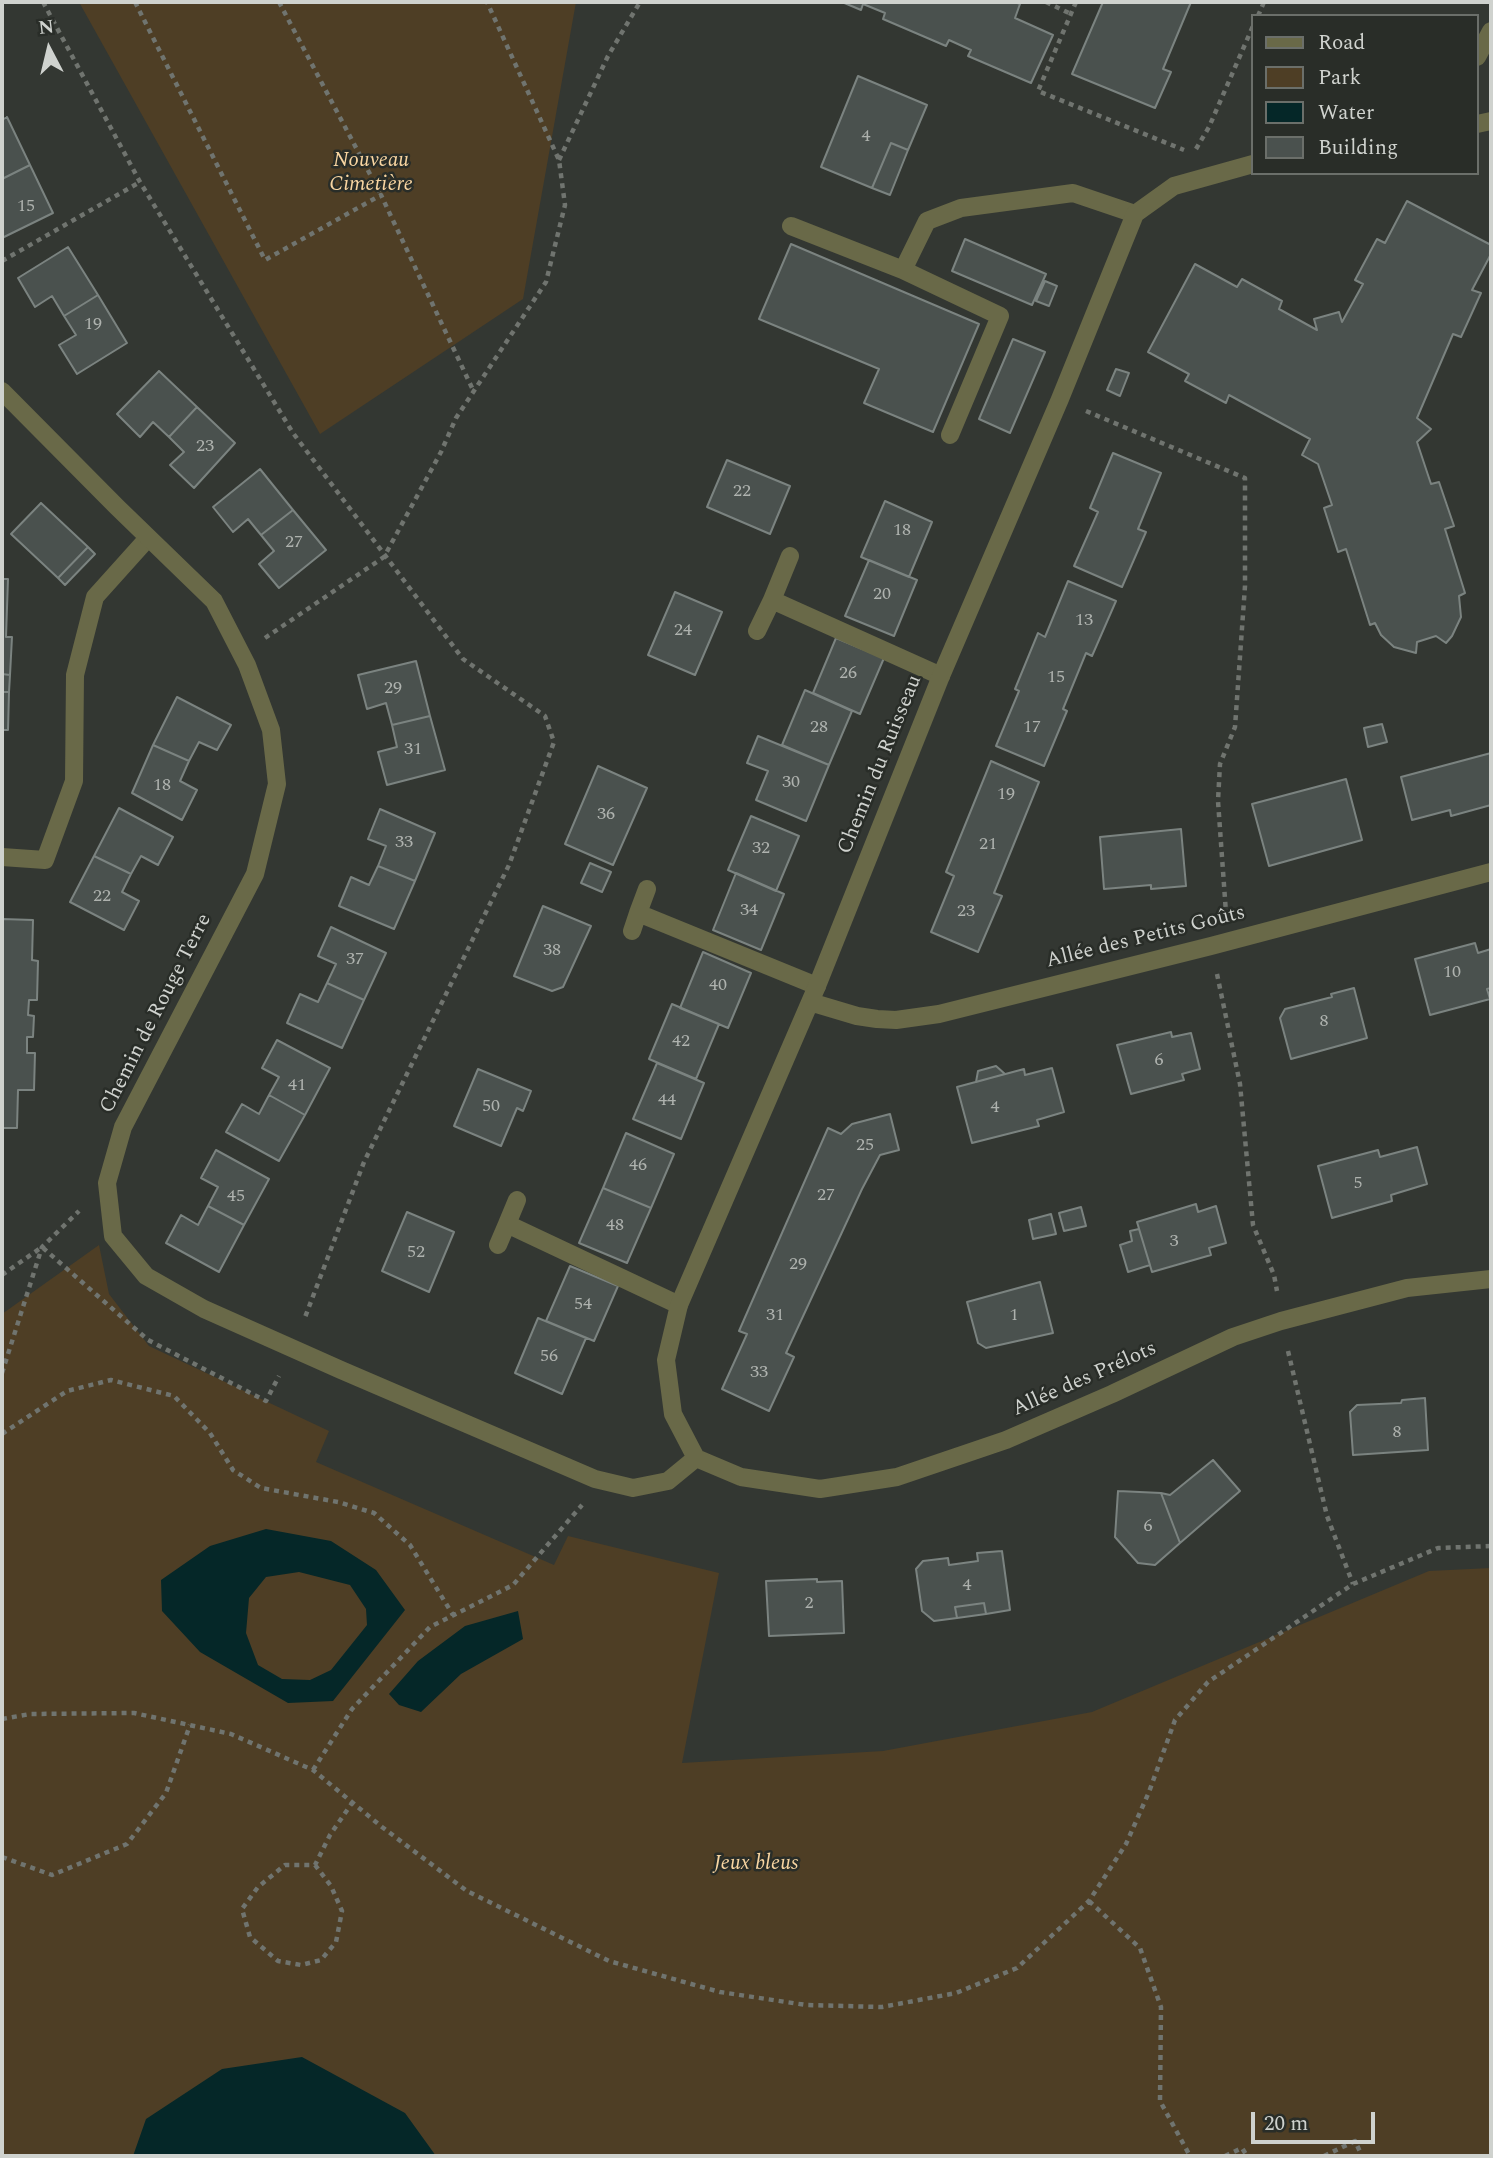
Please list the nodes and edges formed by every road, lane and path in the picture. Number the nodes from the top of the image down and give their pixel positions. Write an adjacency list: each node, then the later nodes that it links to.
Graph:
1 (43, 2): 14 (path)
2 (135, 2): 15 (path)
3 (279, 2): 15 (path)
4 (487, 2): 12 (path)
5 (640, 2): 12 (path)
6 (1046, 2): 8 (path)
7 (1076, 2): 8 (path)
8 (1071, 14): 9 (path)
9 (1252, 28)
10 (1491, 31): 11 (street)
11 (1479, 53)
12 (559, 160): 21 (path)
13 (1252, 164): 16 (street)
14 (140, 182): 18 (path); 26 (path)
15 (381, 195): 21 (path)
16 (1135, 214): 19 (street); 22 (street, Chemin du Ruisseau)
17 (791, 226): 19 (street)
18 (2, 261)
19 (903, 270): 23 (street)
20 (2, 390): 24 (street, Chemin de Rouge Terre)
21 (475, 392): 26 (path)
22 (1060, 399): 30 (street, Chemin du Ruisseau); 36 (path)
23 (950, 435)
24 (148, 538): 29 (street, Chemin de Rouge Terre); 31 (street)
25 (790, 556): 27 (street)
26 (384, 557): 29 (path); 47 (path)
27 (772, 600): 28 (street); 30 (street)
28 (757, 631)
29 (242, 654): 38 (street, Chemin de Rouge Terre)
30 (941, 676): 37 (street, Chemin du Ruisseau)
31 (2, 857)
32 (1491, 872): 36 (street, Allée des Petits Goûts)
33 (647, 889): 34 (street)
34 (638, 913): 35 (street); 37 (street, Allée des Petits Goûts)
35 (632, 931)
36 (1219, 944): 37 (street, Allée des Petits Goûts); 46 (path)
37 (814, 994): 45 (street, Chemin du Ruisseau)
38 (107, 1183): 42 (path); 47 (street, Chemin de Rouge Terre)
39 (517, 1199): 40 (street)
40 (508, 1224): 41 (street); 45 (street)
41 (498, 1245)
42 (42, 1247): 43 (path); 47 (path); 48 (path)
43 (2, 1275)
44 (1491, 1279): 46 (street, Allée des Prélots)
45 (679, 1305): 50 (street, Chemin du Ruisseau)
46 (1281, 1321): 50 (street, Allée des Prélots); 53 (path)
47 (293, 1349): 51 (street, Chemin de Rouge Terre)
48 (2, 1373)
49 (2, 1434): 54 (path)
50 (696, 1458): 51 (street, Chemin de Rouge Terre)
51 (595, 1479): 54 (path)
52 (1491, 1546): 53 (path)
53 (1353, 1584): 61 (path)
54 (453, 1615): 57 (path)
55 (2, 1718): 56 (path)
56 (190, 1725): 57 (path); 59 (path)
57 (313, 1770): 58 (path)
58 (352, 1802): 60 (path); 61 (path)
59 (2, 1857)
60 (315, 1865): 60 (path)
61 (1089, 1900): 62 (path)
62 (1190, 2156)
63 (1225, 2156): 64 (path)
64 (1247, 2156)
65 (1324, 2156): 66 (path)
66 (1362, 2156)

